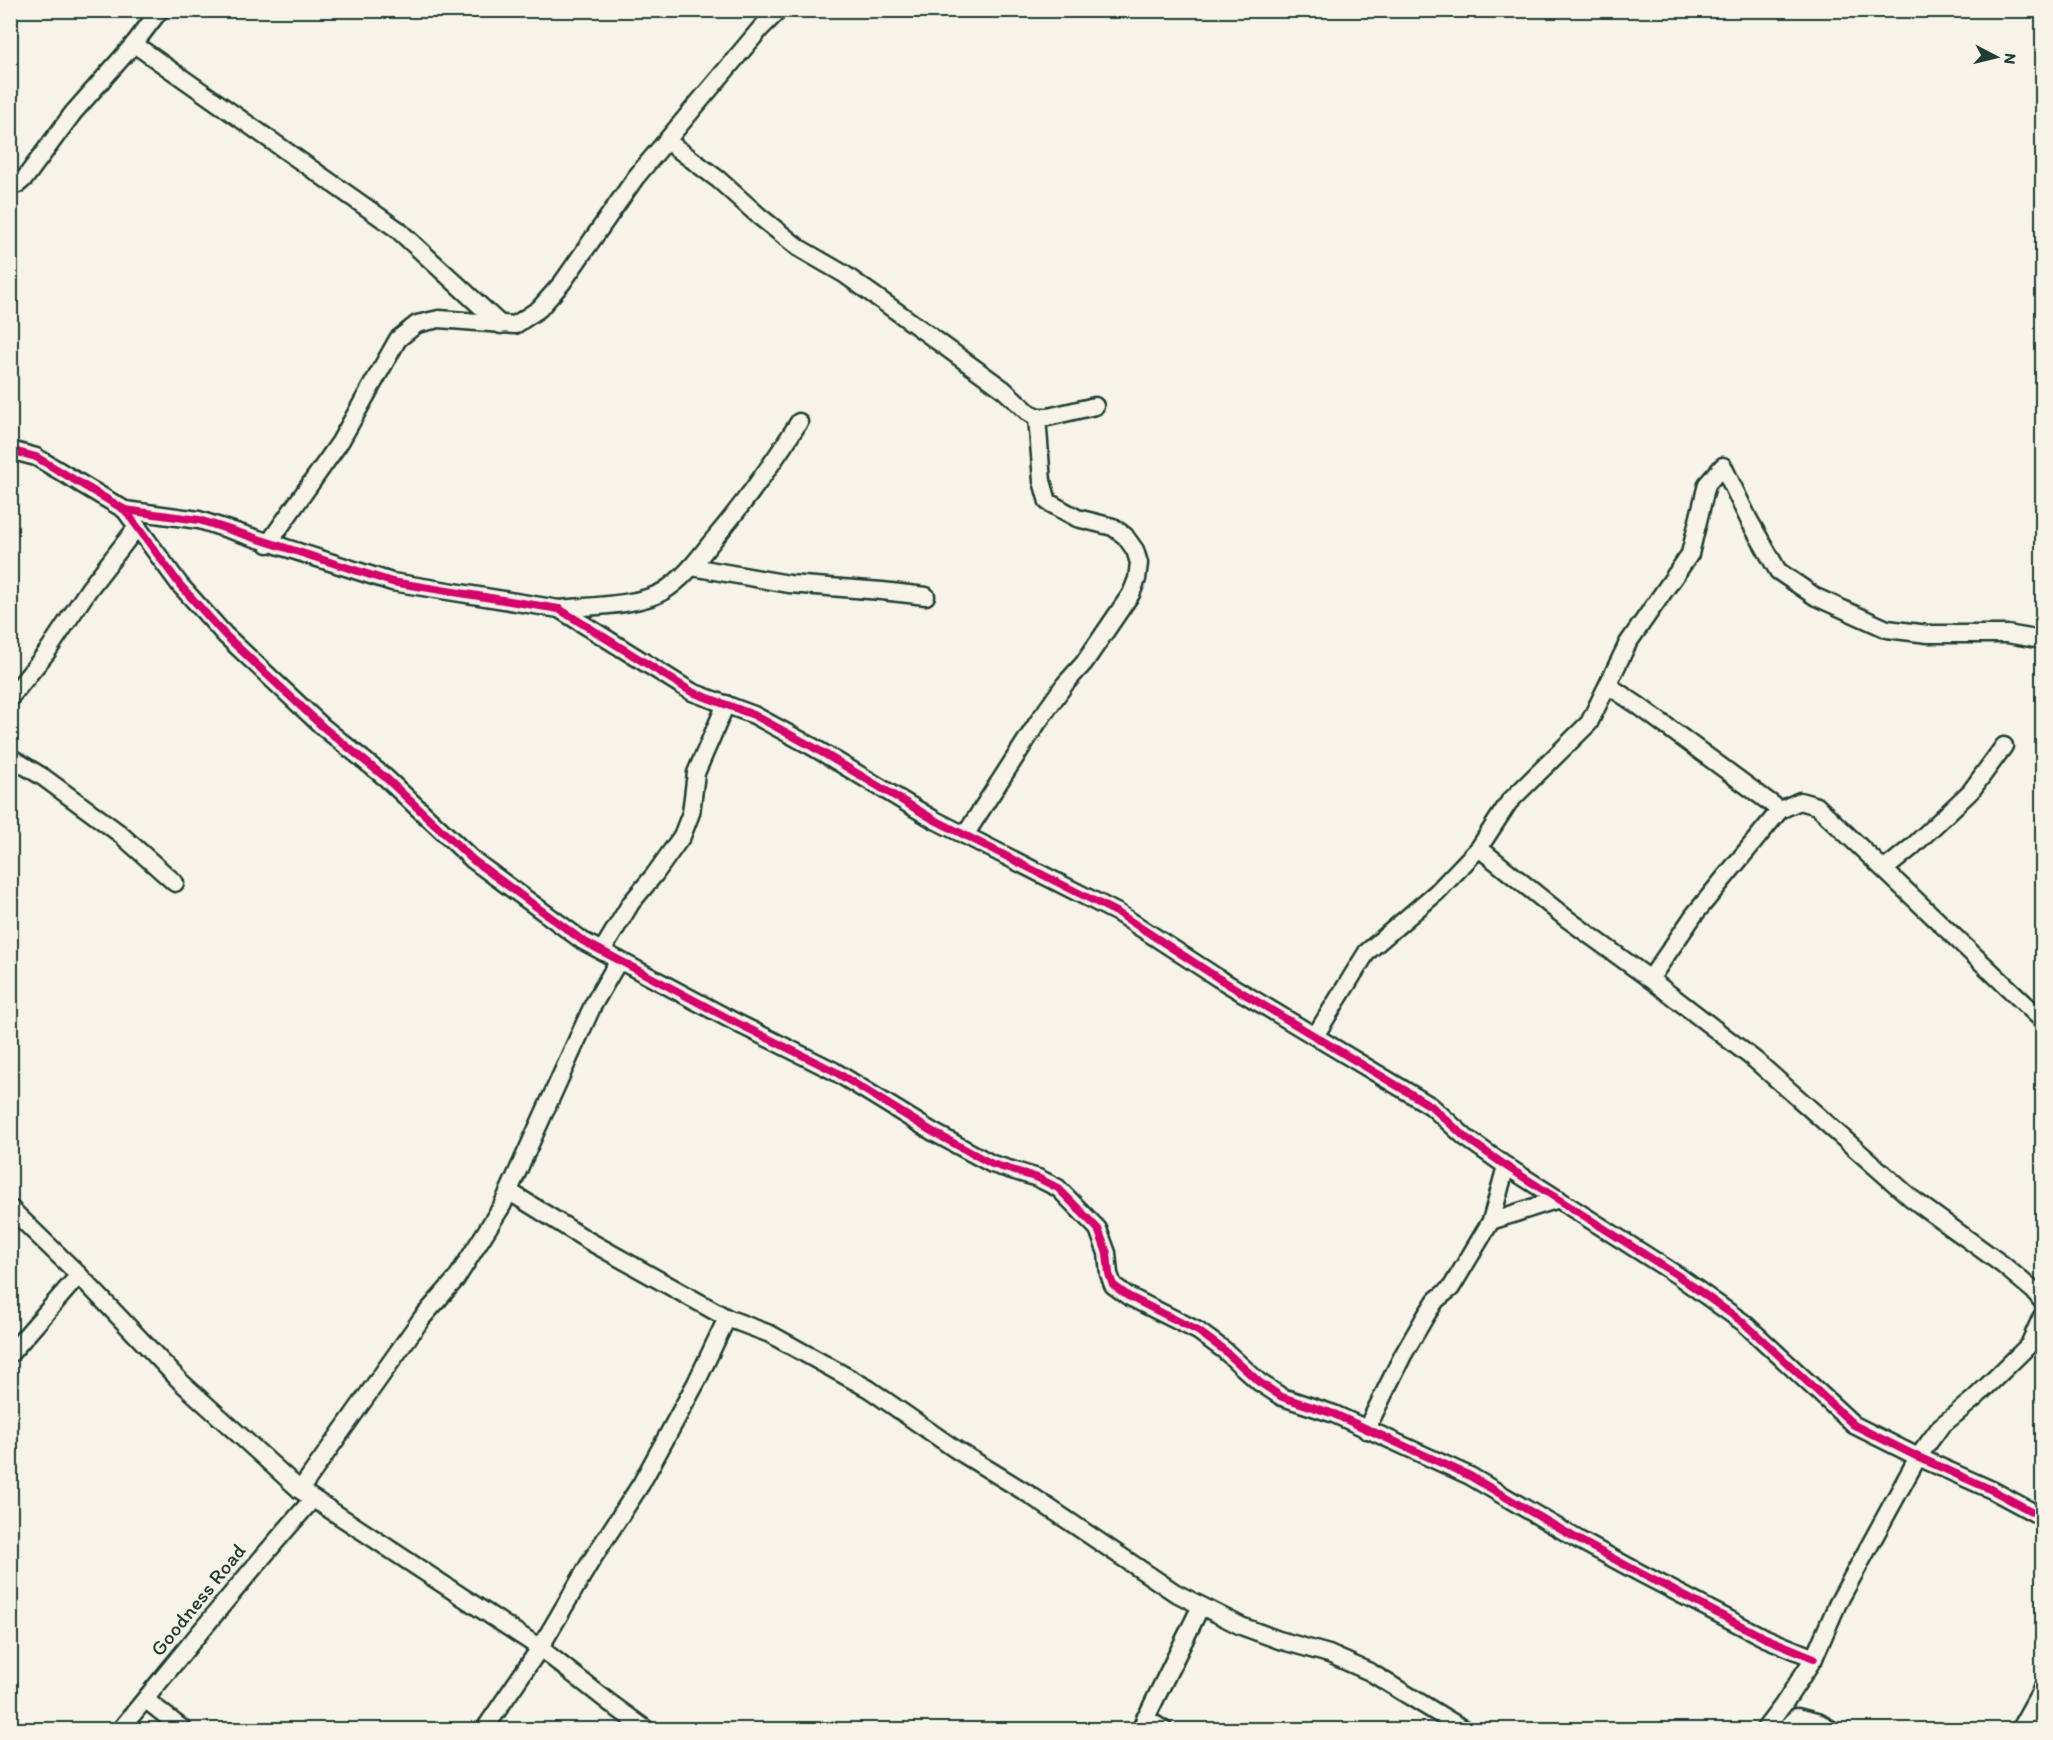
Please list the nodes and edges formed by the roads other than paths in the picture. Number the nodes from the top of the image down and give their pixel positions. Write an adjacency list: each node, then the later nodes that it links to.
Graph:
1 (160, 10): 3 (street)
2 (779, 10): 4 (street)
3 (134, 44): 5 (street); 6 (street)
4 (667, 141): 6 (street); 8 (street)
5 (10, 184)
6 (501, 325): 13 (street)
7 (1095, 406): 8 (street)
8 (1037, 417): 24 (street)
9 (799, 422): 14 (street)
10 (10, 450): 11 (street)
11 (125, 510): 12 (street); 13 (street)
12 (138, 527): 19 (street); 28 (street)
13 (268, 544): 16 (street)
14 (692, 567): 15 (street); 16 (street)
15 (926, 596)
16 (559, 609): 20 (street)
17 (2043, 640): 18 (street)
18 (1609, 686): 23 (street); 25 (street)
19 (10, 698)
20 (726, 705): 24 (street); 28 (street)
21 (2004, 746): 26 (street)
22 (10, 757): 27 (street)
23 (1780, 810): 26 (street); 30 (street)
24 (965, 835): 32 (street)
25 (1479, 848): 30 (street); 32 (street)
26 (1885, 869): 31 (street)
27 (175, 883)
28 (603, 951): 29 (street)
29 (620, 960): 34 (street, Goodness Road); 43 (street)
30 (1650, 979): 39 (street)
31 (2043, 1020)
32 (1315, 1036): 33 (street)
33 (1506, 1166): 35 (street); 37 (street)
34 (510, 1192): 41 (street); 45 (street, Goodness Road)
35 (1559, 1199): 37 (street); 44 (street)
36 (10, 1208): 38 (street)
37 (1491, 1221): 43 (street)
38 (79, 1275): 42 (street); 45 (street)
39 (2043, 1301)
40 (2043, 1316): 44 (street)
41 (728, 1318): 47 (street); 48 (street)
42 (10, 1354)
43 (1366, 1430): 49 (street)
44 (1918, 1457): 46 (street); 49 (street)
45 (306, 1495): 48 (street); 51 (street, Goodness Road)
46 (2043, 1517)
47 (1201, 1606): 52 (street); 58 (street)
48 (540, 1648): 55 (street); 56 (street)
49 (1814, 1658): 59 (street)
50 (2043, 1689): 62 (street)
51 (146, 1700): 53 (street, Goodness Road); 54 (street)
52 (1143, 1724): 57 (street)
53 (120, 1730)
54 (184, 1730)
55 (484, 1730)
56 (647, 1730)
57 (1164, 1730)
58 (1465, 1730)
59 (1764, 1730)
60 (1784, 1730): 61 (street)
61 (1832, 1730)
62 (2019, 1730)

